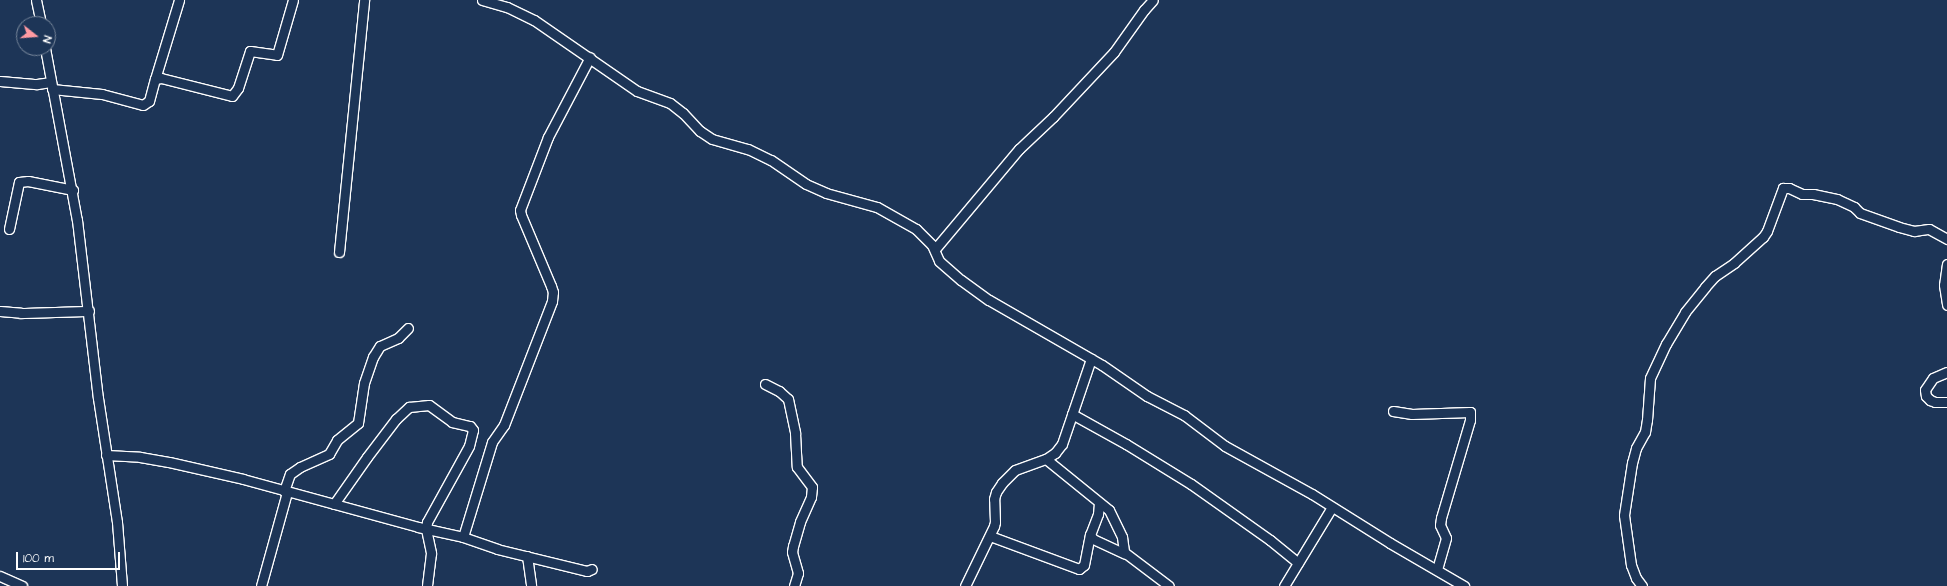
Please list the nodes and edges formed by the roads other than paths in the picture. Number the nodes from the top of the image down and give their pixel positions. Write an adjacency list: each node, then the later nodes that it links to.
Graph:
1 (36, 0): 7 (street)
2 (179, 0): 10 (street)
3 (293, 0): 10 (street)
4 (364, 0): 17 (street)
5 (482, 0): 9 (street)
6 (1153, 0): 16 (street)
7 (39, 16)
8 (46, 56): 12 (street)
9 (590, 57): 16 (street); 38 (street)
10 (156, 79): 12 (street)
11 (0, 81): 12 (street)
12 (52, 86): 13 (street)
13 (73, 190): 14 (street); 21 (street)
14 (9, 229)
15 (1947, 239): 55 (street)
16 (935, 249): 23 (street)
17 (339, 252)
18 (1947, 264): 19 (street)
19 (1947, 305)
20 (0, 311): 21 (street)
21 (89, 311): 29 (street)
22 (408, 328): 31 (street)
23 (1091, 359): 28 (street); 34 (street)
24 (1947, 372): 26 (street)
25 (765, 384): 50 (street)
26 (1947, 402)
27 (1393, 411): 43 (street)
28 (1072, 414): 30 (street); 41 (street)
29 (106, 455): 31 (street); 46 (street)
30 (1046, 460): 32 (street); 37 (street)
31 (286, 491): 33 (street); 47 (street)
32 (1099, 503): 36 (street); 39 (street)
33 (334, 504): 35 (street); 35 (street)
34 (1332, 507): 41 (street); 43 (street)
35 (426, 528): 38 (street); 48 (street)
36 (1090, 535): 37 (street); 39 (street)
37 (990, 536): 51 (street)
38 (463, 537): 40 (street)
39 (1125, 554): 52 (street)
40 (527, 556): 42 (street); 49 (street)
41 (1298, 563): 53 (street)
42 (592, 569)
43 (1437, 570): 54 (street)
44 (0, 576): 45 (street)
45 (22, 586)
46 (122, 586)
47 (262, 586)
48 (428, 586)
49 (531, 586)
50 (794, 586)
51 (965, 586)
52 (1168, 586)
53 (1284, 586)
54 (1464, 586)
55 (1642, 586)

